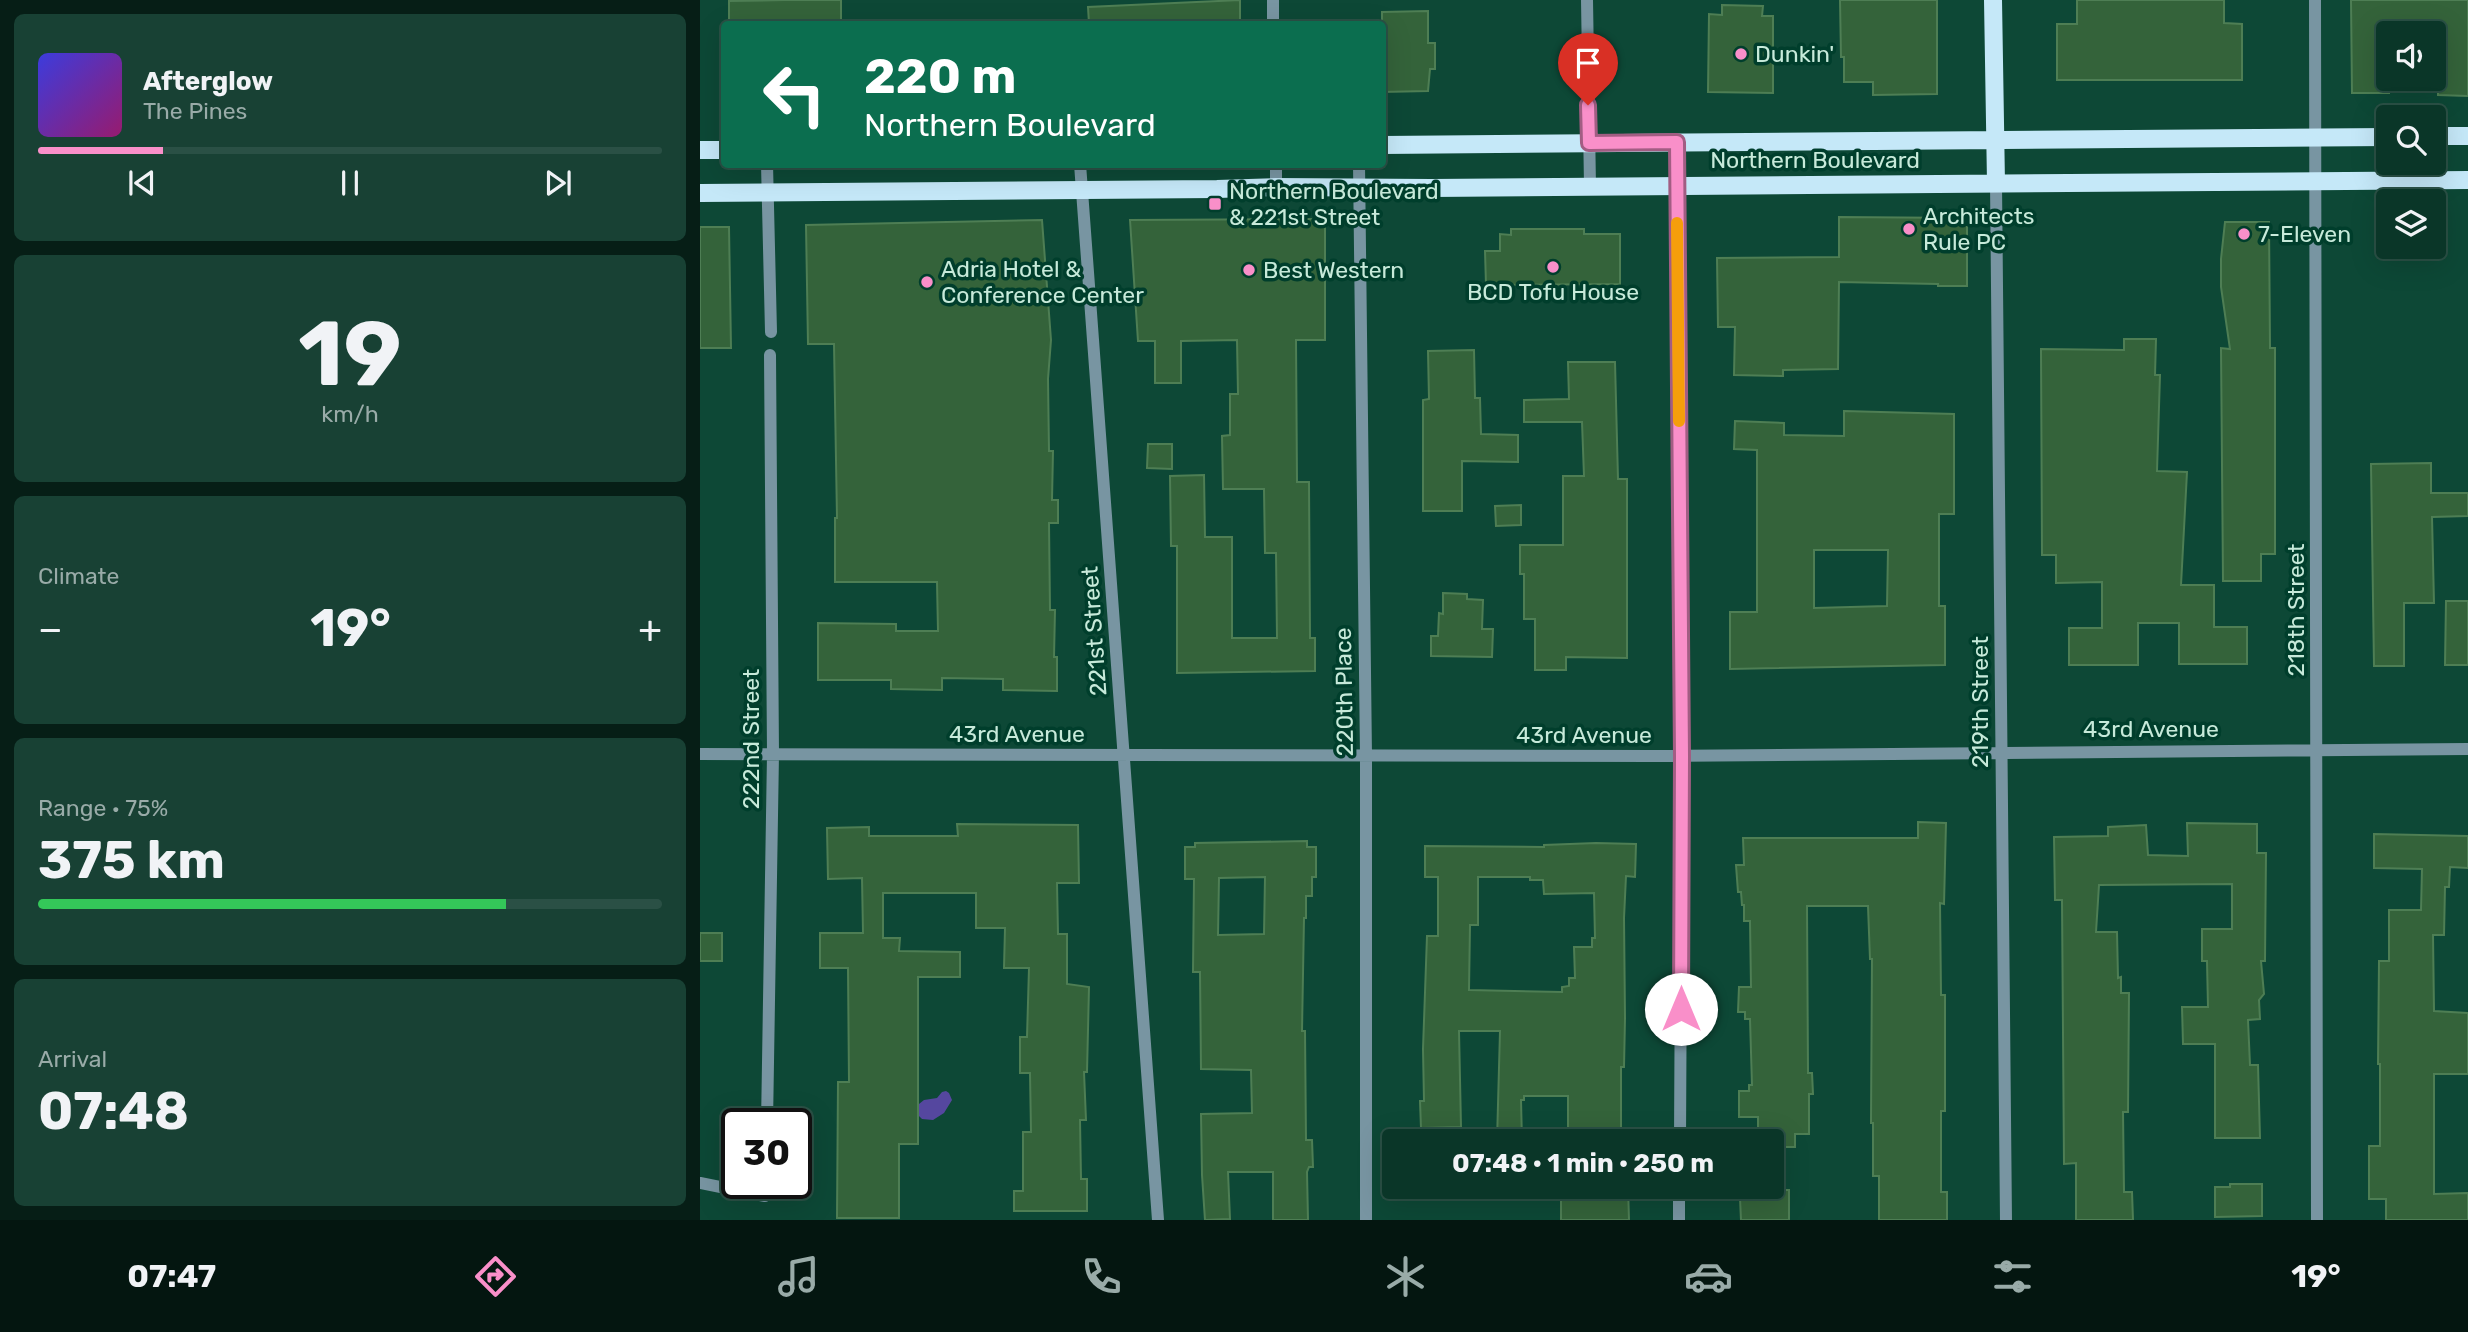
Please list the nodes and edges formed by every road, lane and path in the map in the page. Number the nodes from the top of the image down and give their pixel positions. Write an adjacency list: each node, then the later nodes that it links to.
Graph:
1 (1273, 0): 5 (street)
2 (1587, 0): 12 (street)
3 (1993, 0): 10 (main road)
4 (2315, 0): 8 (street, 218th Street)
5 (1273, 21)
6 (2446, 136): 7 (main road)
7 (2468, 136)
8 (2316, 137): 9 (main road, Northern Boulevard); 10 (main road, Northern Boulevard); 21 (street, 218th Street)
9 (2376, 137)
10 (1996, 140): 11 (main road, Northern Boulevard); 22 (main road)
11 (1677, 142): 12 (main road, Northern Boulevard); 24 (street)
12 (1589, 143): 13 (main road, Northern Boulevard); 23 (street)
13 (1386, 145)
14 (700, 150): 15 (main road)
15 (721, 150)
16 (767, 168): 28 (street)
17 (1080, 168): 27 (street, 221st Street)
18 (1276, 168): 25 (street)
19 (1359, 168): 26 (street, 220th Place)
20 (2468, 180): 21 (main road, Northern Boulevard)
21 (2316, 181): 22 (main road, Northern Boulevard); 32 (street, 218th Street)
22 (1996, 183): 24 (main road, Northern Boulevard); 34 (street, 219th Street)
23 (1590, 186): 24 (main road, Northern Boulevard); 26 (main road, Northern Boulevard)
24 (1677, 186): 39 (street)
25 (1276, 187): 26 (main road, Northern Boulevard); 27 (main road, Northern Boulevard)
26 (1359, 188): 38 (street, 220th Place)
27 (1082, 190): 28 (main road, Northern Boulevard); 37 (street, 221st Street)
28 (768, 192): 29 (main road, Northern Boulevard); 30 (street)
29 (700, 193)
30 (771, 332)
31 (769, 355): 36 (street, 222nd Street)
32 (2318, 749): 33 (street, 43rd Avenue); 34 (street, 43rd Avenue); 49 (street, 218th Street)
33 (2468, 749)
34 (2002, 752): 39 (street, 43rd Avenue); 48 (street, 219th Street)
35 (700, 754): 36 (street, 43rd Avenue)
36 (773, 754): 37 (street, 43rd Avenue); 40 (street, 222nd Street)
37 (1124, 756): 38 (street, 43rd Avenue); 45 (street, 221st Street)
38 (1366, 756): 39 (street, 43rd Avenue); 46 (street, 220th Place)
39 (1682, 756): 41 (street)
40 (767, 1108)
41 (1680, 1129)
42 (700, 1183): 43 (street)
43 (721, 1185)
44 (1679, 1199): 47 (street)
45 (1158, 1218)
46 (1366, 1220)
47 (1679, 1220)
48 (2006, 1220)
49 (2317, 1220)

